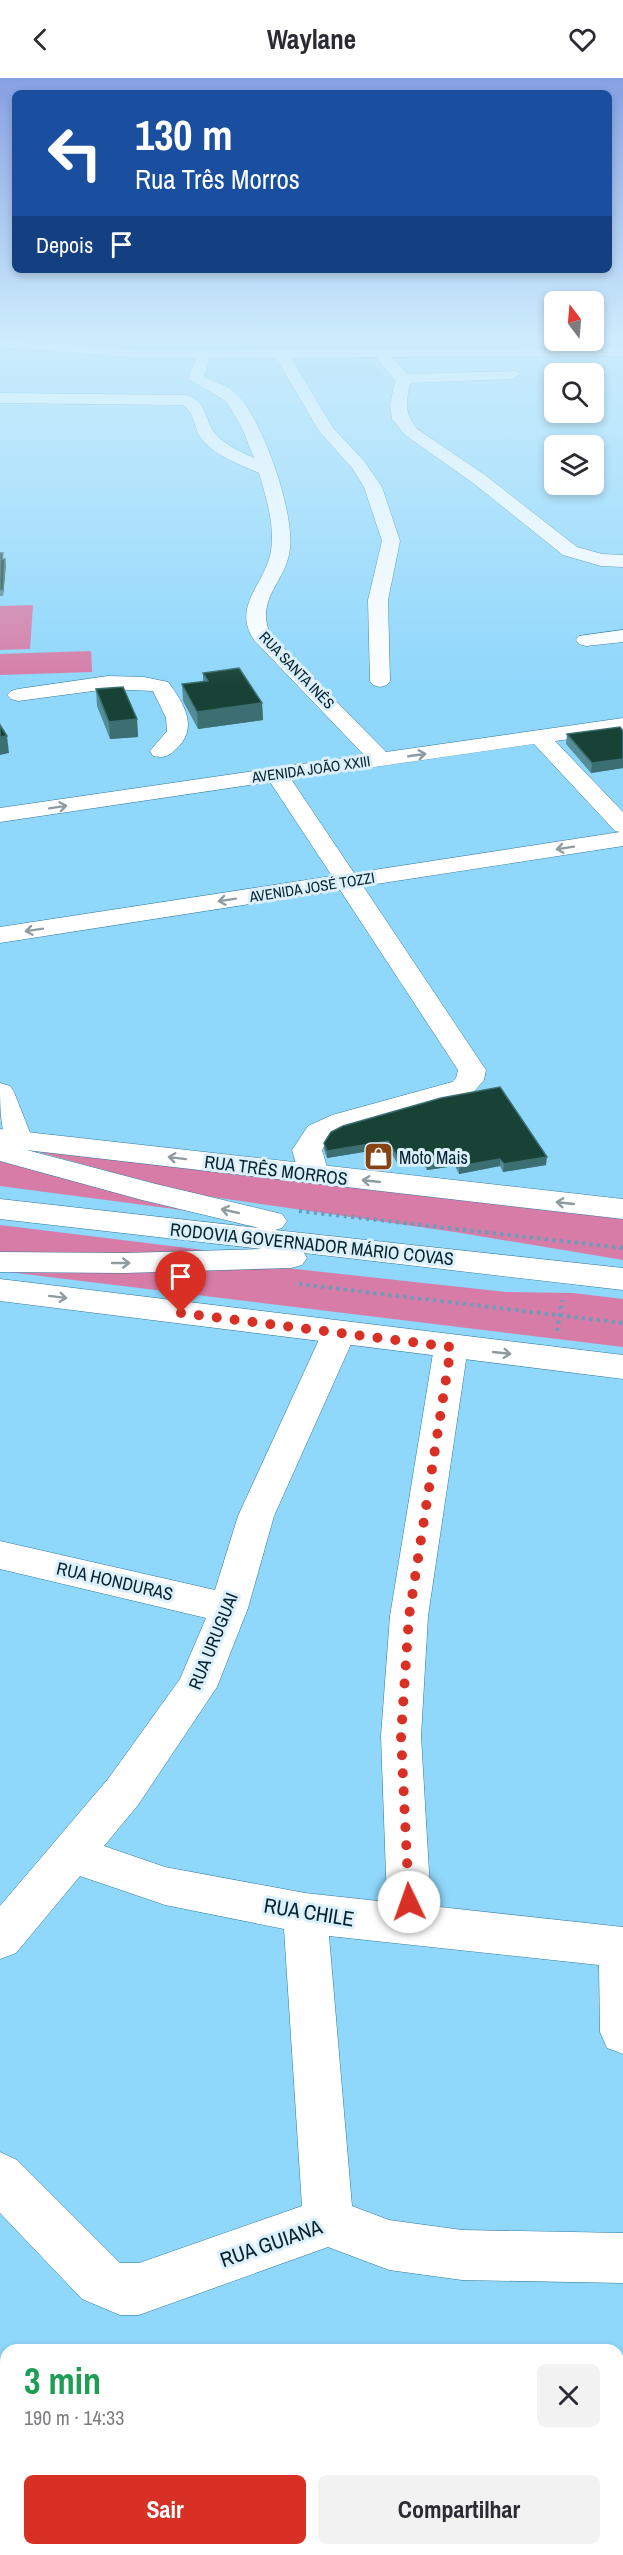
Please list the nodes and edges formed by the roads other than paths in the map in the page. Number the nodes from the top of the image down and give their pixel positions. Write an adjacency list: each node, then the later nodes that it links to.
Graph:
1 (232, 454): 5 (main road)
2 (261, 454): 5 (main road, RUA SANTA INÊS)
3 (348, 454): 9 (main road)
4 (442, 454): 6 (main road)
5 (266, 470): 14 (main road, RUA SANTA INÊS)
6 (623, 561)
7 (623, 636): 8 (main road)
8 (586, 640)
9 (380, 681)
10 (18, 695): 16 (main road)
11 (618, 730): 12 (main road, AVENIDA JOÃO XXIII)
12 (541, 737): 13 (main road); 14 (main road, AVENIDA JOÃO XXIII, one-way to 12); 18 (main road)
13 (567, 743)
14 (381, 760): 15 (main road, AVENIDA JOÃO XXIII)
15 (276, 774): 16 (main road, AVENIDA JOÃO XXIII); 20 (main road)
16 (226, 781): 17 (main road, AVENIDA JOÃO XXIII, one-way to 16)
17 (0, 815)
18 (623, 826)
19 (623, 839): 20 (main road, AVENIDA JOSÉ TOZZI, one-way to 20)
20 (347, 882): 21 (main road, AVENIDA JOSÉ TOZZI, one-way to 21); 24 (main road)
21 (0, 935)
22 (0, 1092): 23 (main road)
23 (6, 1143): 24 (main road, RUA TRÊS MORROS, one-way to 23); 27 (main road, one-way to 23)
24 (314, 1174): 26 (main road, RUA TRÊS MORROS, one-way to 24)
25 (0, 1209): 27 (main road, RODOVIA GOVERNADOR MÁRIO COVAS)
26 (623, 1209)
27 (410, 1254): 28 (main road, one-way to 27); 29 (main road, RODOVIA GOVERNADOR MÁRIO COVAS)
28 (0, 1262)
29 (623, 1279)
30 (0, 1290): 31 (main road, one-way to 31)
31 (339, 1333): 32 (main road); 35 (main road, RUA URUGUAI)
32 (451, 1347): 33 (main road, one-way to 33); 38 (main road)
33 (623, 1367)
34 (0, 1555): 35 (main road, RUA HONDURAS)
35 (229, 1608): 36 (main road, RUA URUGUAI)
36 (72, 1854): 37 (main road, RUA CHILE); 39 (main road, RUA URUGUAI)
37 (305, 1913): 38 (main road, RUA CHILE); 43 (main road)
38 (410, 1926): 40 (main road, RUA CHILE)
39 (0, 1939)
40 (622, 1947): 41 (main road)
41 (623, 2032)
42 (0, 2177): 43 (main road, RUA GUIANA)
43 (328, 2222): 44 (main road, RUA GUIANA)
44 (623, 2258)

